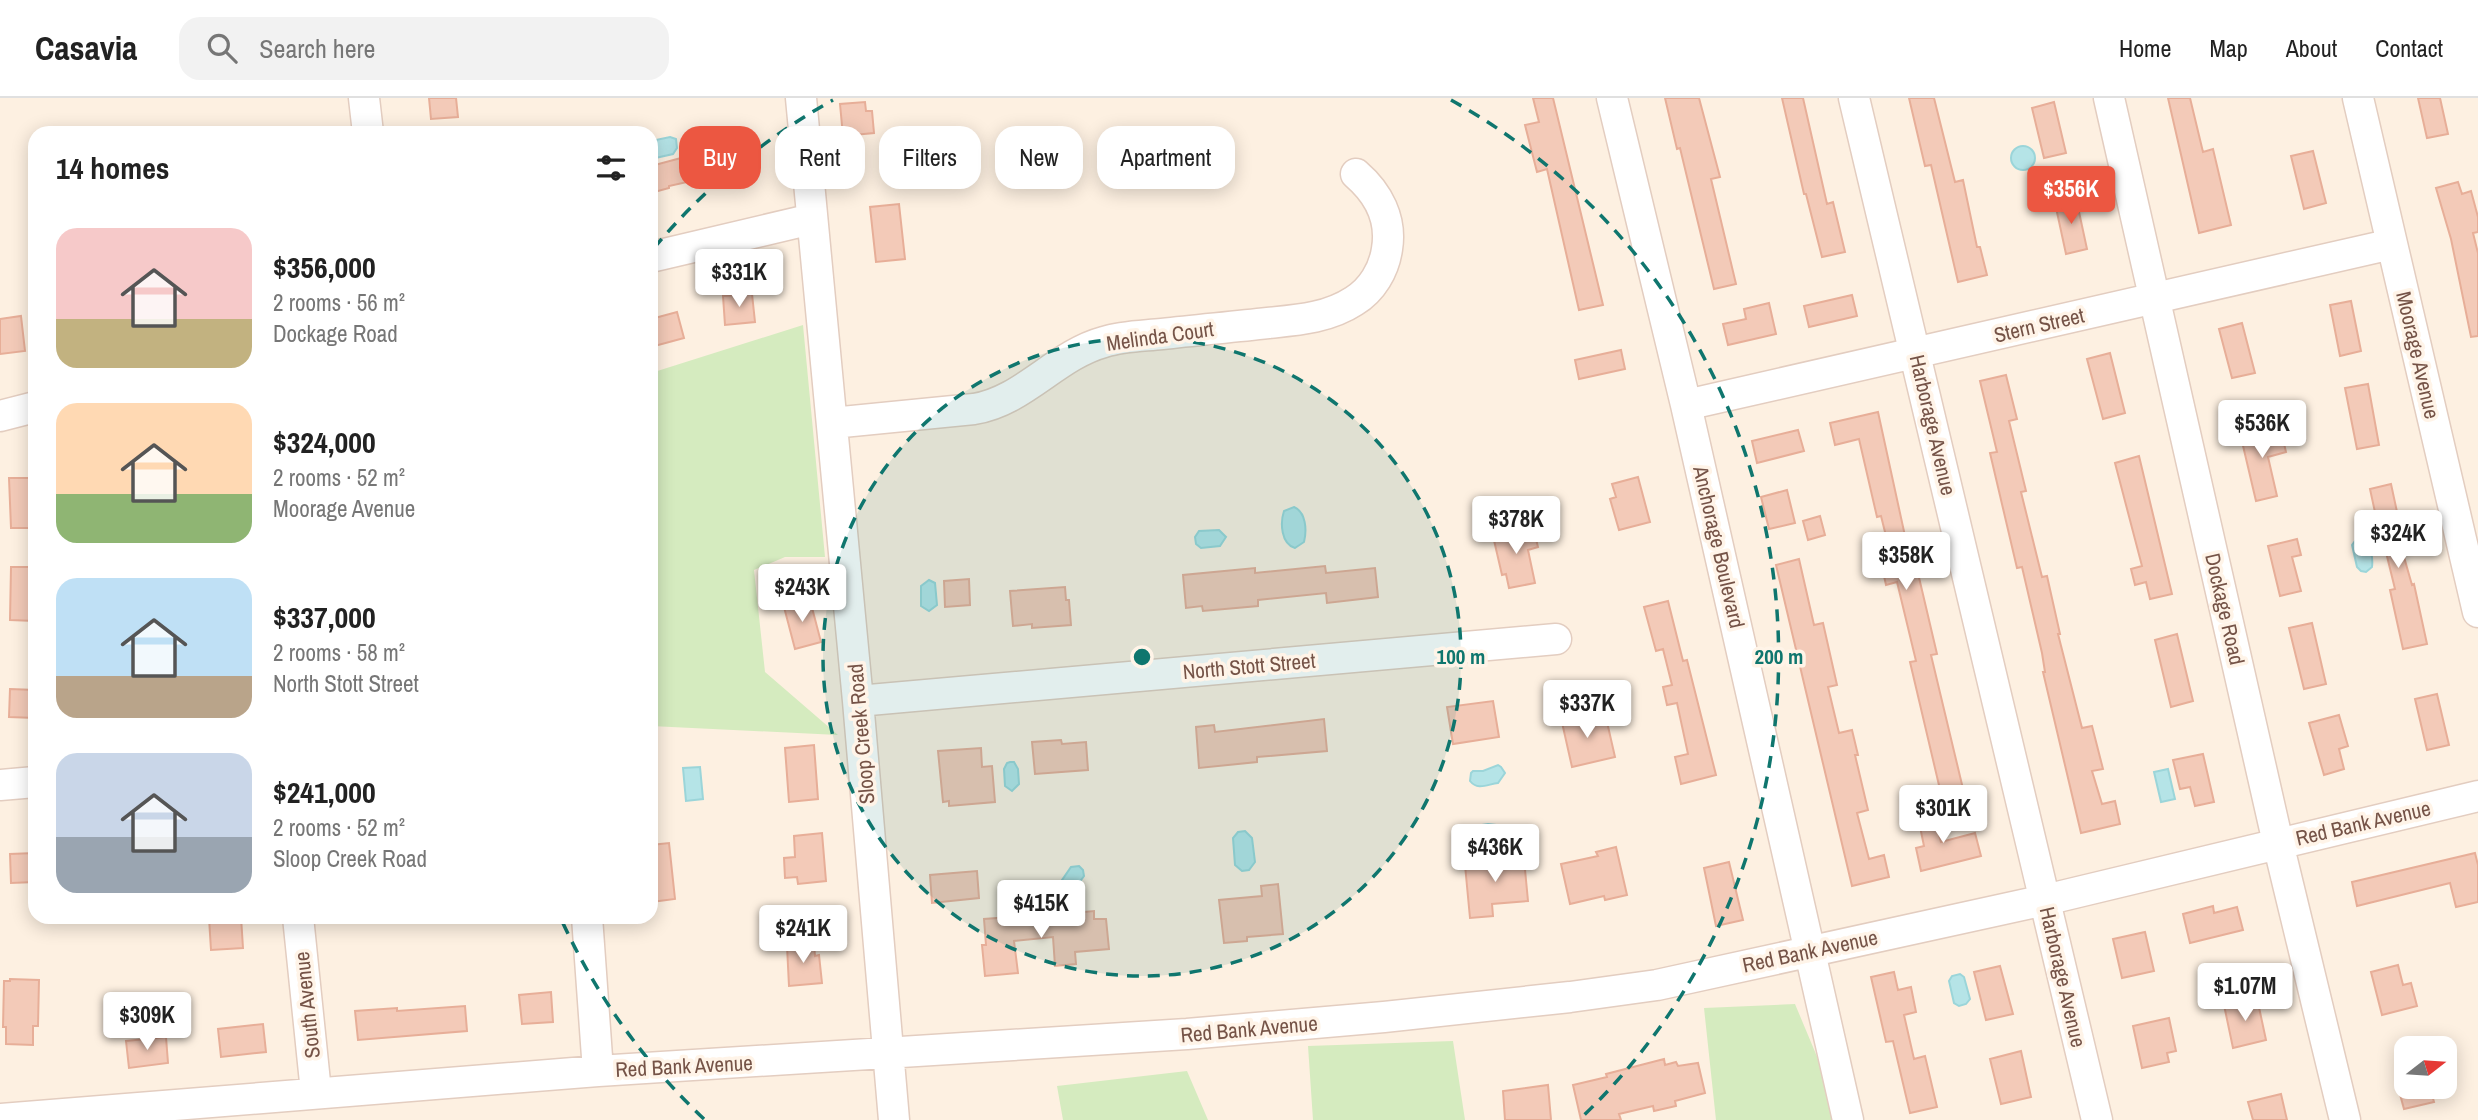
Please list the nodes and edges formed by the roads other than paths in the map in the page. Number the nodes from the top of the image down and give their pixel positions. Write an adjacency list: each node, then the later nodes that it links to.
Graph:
1 (364, 98): 7 (street)
2 (801, 98): 9 (street, Sloop Creek Road)
3 (1612, 98): 14 (street, Anchorage Boulevard)
4 (1854, 98): 13 (street, Harborage Avenue)
5 (2109, 98): 12 (street, Dockage Road)
6 (2358, 98): 10 (street, Moorage Avenue)
7 (367, 126)
8 (1356, 174): 17 (street, Melinda Court)
9 (812, 219): 11 (street); 17 (street, Sloop Creek Road)
10 (2392, 244): 12 (street, Stern Street); 18 (street, Moorage Avenue)
11 (658, 255)
12 (2155, 297): 13 (street, Stern Street); 24 (street, Dockage Road)
13 (1916, 354): 14 (street, Stern Street); 25 (street, Harborage Avenue)
14 (1686, 405): 28 (street, Anchorage Boulevard)
15 (28, 409): 16 (street)
16 (0, 416)
17 (832, 423): 20 (street, Sloop Creek Road)
18 (2478, 612)
19 (1556, 639): 20 (street, North Stott Street)
20 (858, 701): 29 (street, Sloop Creek Road)
21 (28, 783): 22 (street)
22 (0, 785)
23 (2478, 796): 24 (street, Red Bank Avenue)
24 (2278, 843): 25 (street, Red Bank Avenue); 36 (street, Dockage Road)
25 (2045, 900): 28 (street, Red Bank Avenue); 35 (street, Harborage Avenue)
26 (299, 924): 31 (street, South Avenue)
27 (588, 924): 30 (street)
28 (1811, 951): 29 (street, Red Bank Avenue); 34 (street, Anchorage Boulevard)
29 (888, 1054): 30 (street, Red Bank Avenue); 33 (street, Sloop Creek Road)
30 (598, 1071): 31 (street, Red Bank Avenue)
31 (316, 1092): 32 (street, Red Bank Avenue)
32 (0, 1119)
33 (894, 1120)
34 (1849, 1120)
35 (2097, 1120)
36 (2345, 1120)

